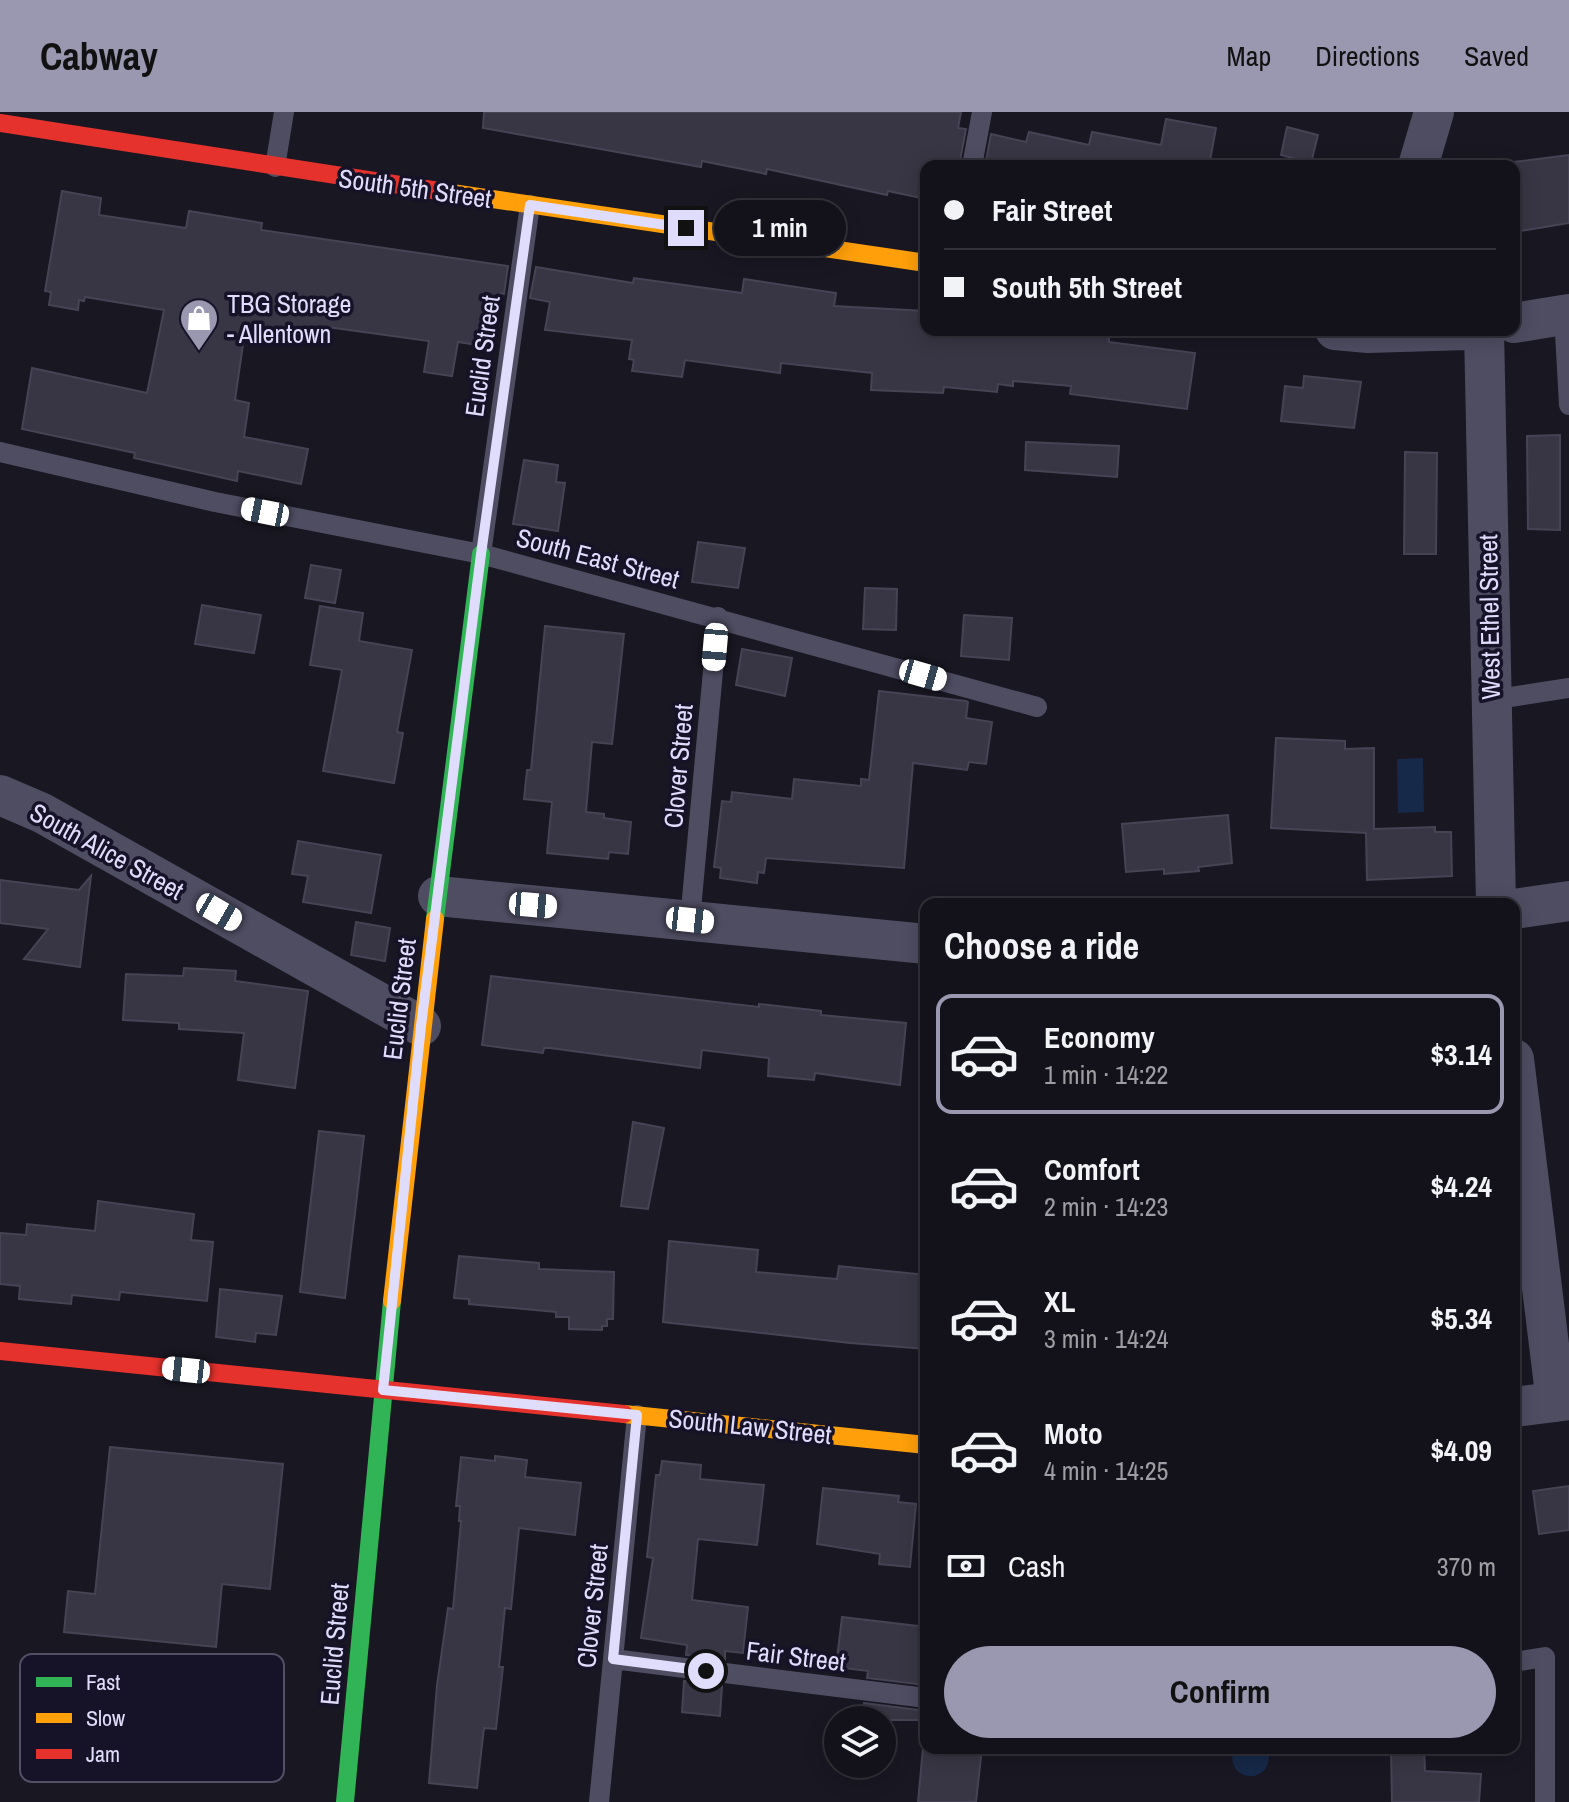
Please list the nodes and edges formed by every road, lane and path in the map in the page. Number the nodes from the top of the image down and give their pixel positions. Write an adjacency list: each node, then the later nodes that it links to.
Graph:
1 (284, 112): 7 (lane)
2 (982, 112): 5 (lane)
3 (1434, 112): 6 (street)
4 (0, 123): 7 (street, South 5th Street)
5 (973, 160)
6 (1420, 160)
7 (275, 167): 8 (street, South 5th Street)
8 (530, 205): 9 (street, South 5th Street); 15 (lane, Euclid Street)
9 (920, 262)
10 (1566, 314): 11 (street); 13 (lane)
11 (1520, 322)
12 (1484, 336): 18 (street, West Ethel Street)
13 (1569, 405)
14 (0, 452): 15 (lane, South East Street)
15 (481, 554): 16 (lane, South East Street); 21 (street, Euclid Street)
16 (718, 617): 19 (lane, South East Street); 25 (lane, Clover Street)
17 (1569, 688): 18 (lane)
18 (1491, 700): 22 (street, West Ethel Street)
19 (1037, 707)
20 (0, 795): 27 (street, South Alice Street)
21 (438, 896): 25 (street); 27 (street, Euclid Street)
22 (1496, 898)
23 (1569, 901): 24 (street)
24 (1520, 908)
25 (690, 920): 26 (street)
26 (920, 943)
27 (421, 1026): 30 (street, Euclid Street)
28 (1520, 1102): 31 (street)
29 (0, 1351): 30 (street, South Law Street)
30 (383, 1390): 33 (street, South Law Street); 38 (street, Euclid Street)
31 (1562, 1401): 32 (street)
32 (1520, 1406)
33 (637, 1415): 34 (street, South Law Street); 35 (lane, Clover Street)
34 (920, 1444)
35 (613, 1659): 37 (lane, Fair Street); 39 (lane, Clover Street)
36 (1520, 1661): 40 (lane)
37 (920, 1697)
38 (345, 1802)
39 (599, 1802)
40 (1545, 1802)

